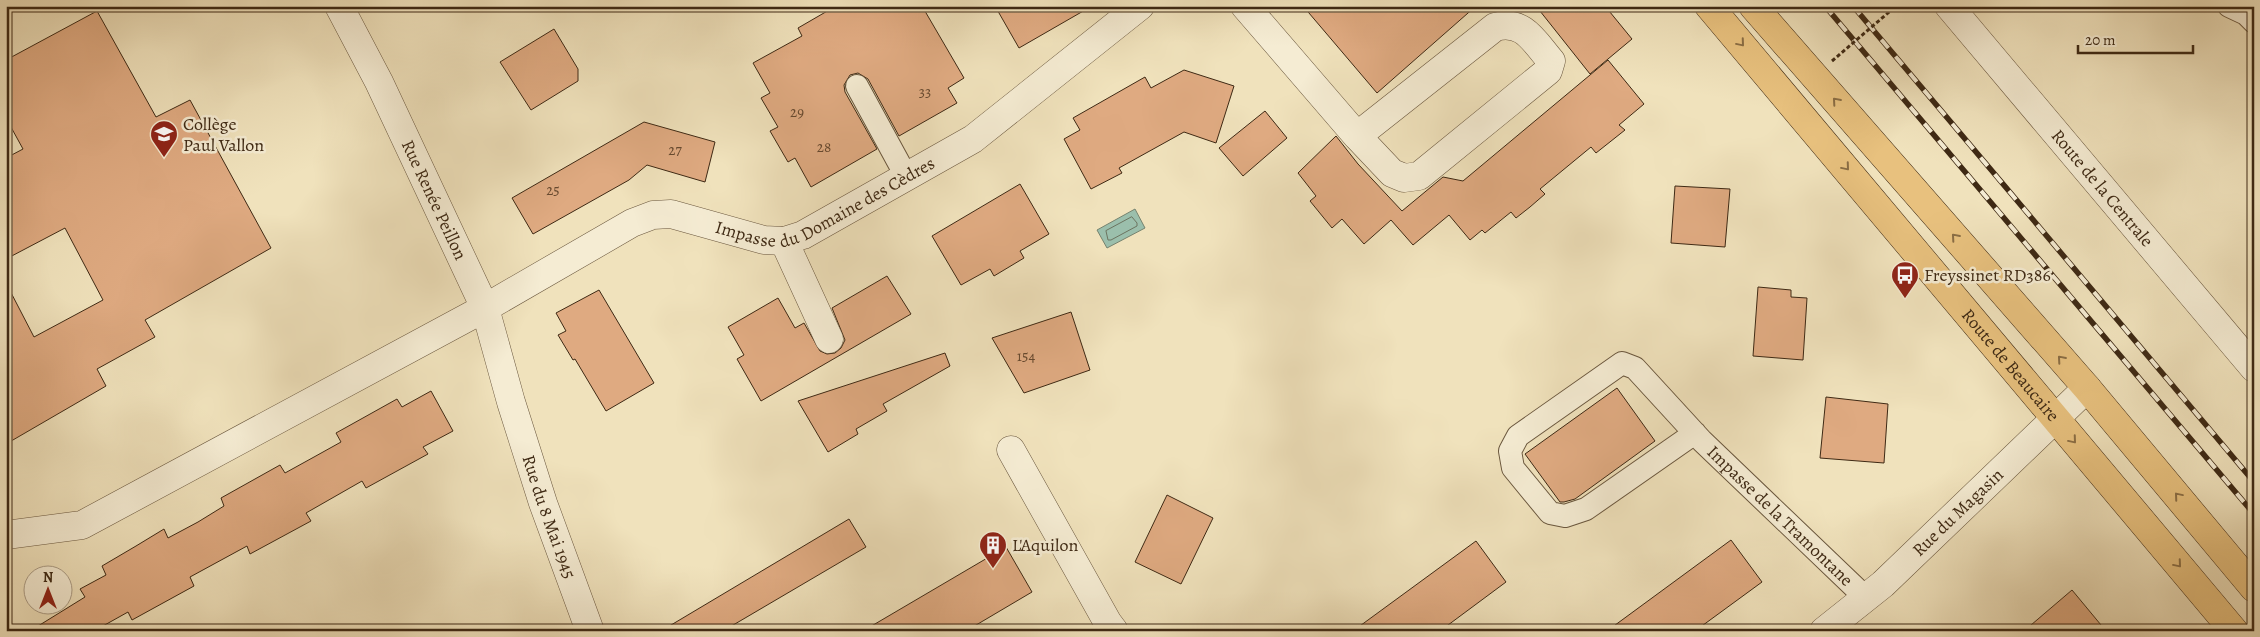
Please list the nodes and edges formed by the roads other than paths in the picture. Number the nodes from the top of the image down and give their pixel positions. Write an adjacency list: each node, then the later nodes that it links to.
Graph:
1 (339, 6): 11 (street, Rue Renée Peillon)
2 (1140, 6): 9 (street, Impasse du Domaine des Cèdres)
3 (1245, 6): 8 (street)
4 (1709, 6): 16 (main road, Route de Beaucaire, one-way to 16)
5 (1753, 6): 14 (main road, one-way to 5)
6 (1950, 6): 13 (street, Route de la Centrale)
7 (857, 86): 9 (lane)
8 (1357, 136): 8 (street)
9 (906, 176): 10 (street, Impasse du Domaine des Cèdres)
10 (784, 241): 11 (street, Impasse du Domaine des Cèdres); 12 (street)
11 (485, 308): 15 (street, Rue Renée Peillon); 19 (street, Impasse du Domaine des Cèdres)
12 (829, 339)
13 (2254, 368)
14 (2087, 388): 16 (street, Rue du Magasin); 20 (main road, one-way to 14)
15 (511, 402): 22 (street, Rue du 8 Mai 1945)
16 (2054, 418): 21 (street, Rue du Magasin); 25 (main road, Route de Beaucaire, one-way to 25)
17 (1695, 433): 17 (lane, Impasse de la Tramontane); 21 (lane, Impasse de la Tramontane)
18 (1011, 450): 23 (street)
19 (6, 535)
20 (2254, 588)
21 (1866, 598): 24 (street, Rue du Magasin)
22 (590, 631)
23 (1114, 631)
24 (1824, 631)
25 (2234, 631)

